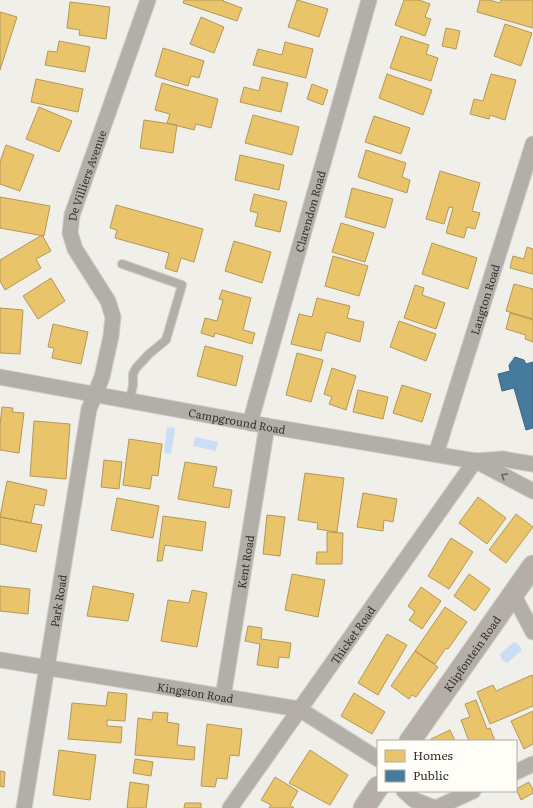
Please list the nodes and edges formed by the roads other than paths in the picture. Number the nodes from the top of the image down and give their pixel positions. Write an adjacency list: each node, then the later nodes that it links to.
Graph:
1 (148, 0): 6 (street, De Villiers Avenue)
2 (369, 0): 8 (street, Clarendon Road)
3 (533, 144): 10 (street, Langton Road)
4 (122, 264): 7 (lane)
5 (0, 377): 6 (street, Campground Road)
6 (95, 394): 7 (street, Campground Road); 18 (street, Park Road)
7 (130, 400): 8 (street, Campground Road)
8 (250, 423): 9 (street, Campground Road)
9 (267, 426): 10 (street, Campground Road); 19 (street, Kent Road)
10 (436, 454): 11 (street, Campground Road)
11 (475, 461): 12 (street, Campground Road); 13 (street, Campground Road, one-way to 11); 20 (street, Thicket Road)
12 (533, 464)
13 (533, 491)
14 (533, 566): 15 (main road, Klipfontein Road)
15 (513, 594): 16 (street); 21 (main road, Klipfontein Road)
16 (533, 632)
17 (0, 660): 18 (street, Kingston Road)
18 (47, 668): 19 (street, Kingston Road); 28 (street, Park Road)
19 (223, 697): 20 (street, Kingston Road)
20 (299, 709): 22 (street, Kingston Road); 29 (street, Thicket Road)
21 (411, 740)
22 (377, 758)
23 (533, 764): 24 (street)
24 (517, 772)
25 (377, 788): 30 (main road)
26 (405, 792): 31 (street)
27 (471, 792): 31 (street)
28 (24, 808)
29 (230, 808)
30 (364, 808)
31 (436, 808)

